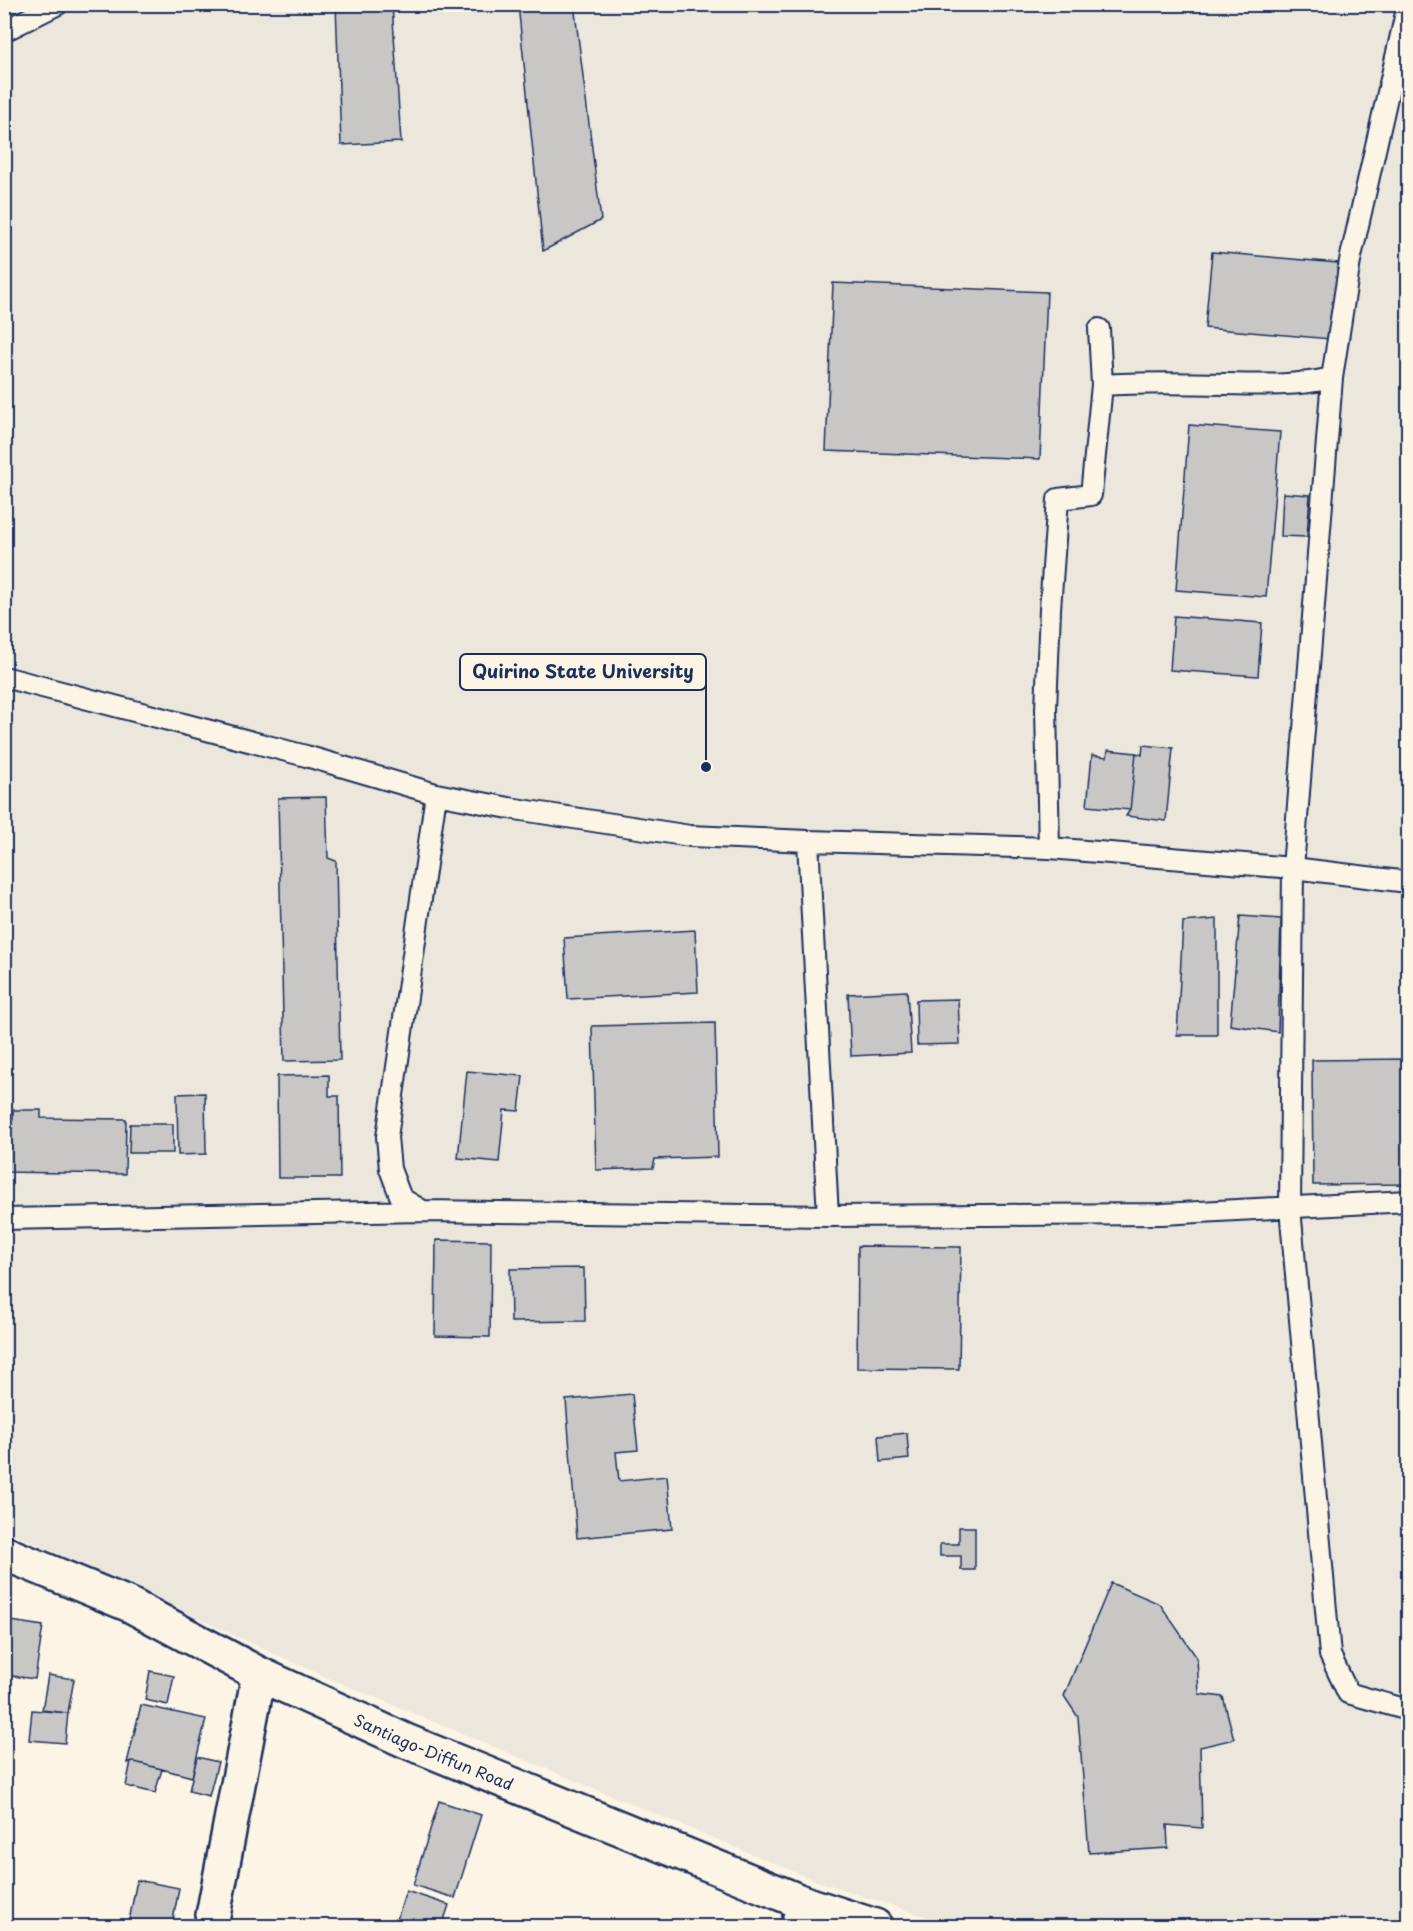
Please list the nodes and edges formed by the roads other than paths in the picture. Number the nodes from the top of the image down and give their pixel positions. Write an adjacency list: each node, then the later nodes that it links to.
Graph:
1 (58, 4): 3 (lane)
2 (1408, 4): 5 (lane)
3 (4, 31)
4 (1099, 329): 6 (lane)
5 (1332, 378): 6 (lane); 11 (lane)
6 (1102, 385): 10 (lane)
7 (4, 677): 8 (lane)
8 (436, 794): 9 (lane); 15 (lane)
9 (808, 841): 10 (lane); 16 (lane)
10 (1048, 848): 11 (lane)
11 (1293, 868): 12 (lane); 14 (lane)
12 (1408, 882)
13 (1408, 1202): 14 (lane)
14 (1290, 1208): 16 (lane); 20 (lane)
15 (423, 1211): 16 (lane); 17 (lane)
16 (828, 1216)
17 (4, 1219)
18 (4, 1553): 19 (main road, Santiago-Diffun Road)
19 (259, 1674): 21 (main road, Santiago-Diffun Road); 22 (main road)
20 (1408, 1710)
21 (801, 1915): 23 (main road, Santiago-Diffun Road)
22 (211, 1926)
23 (875, 1926)

